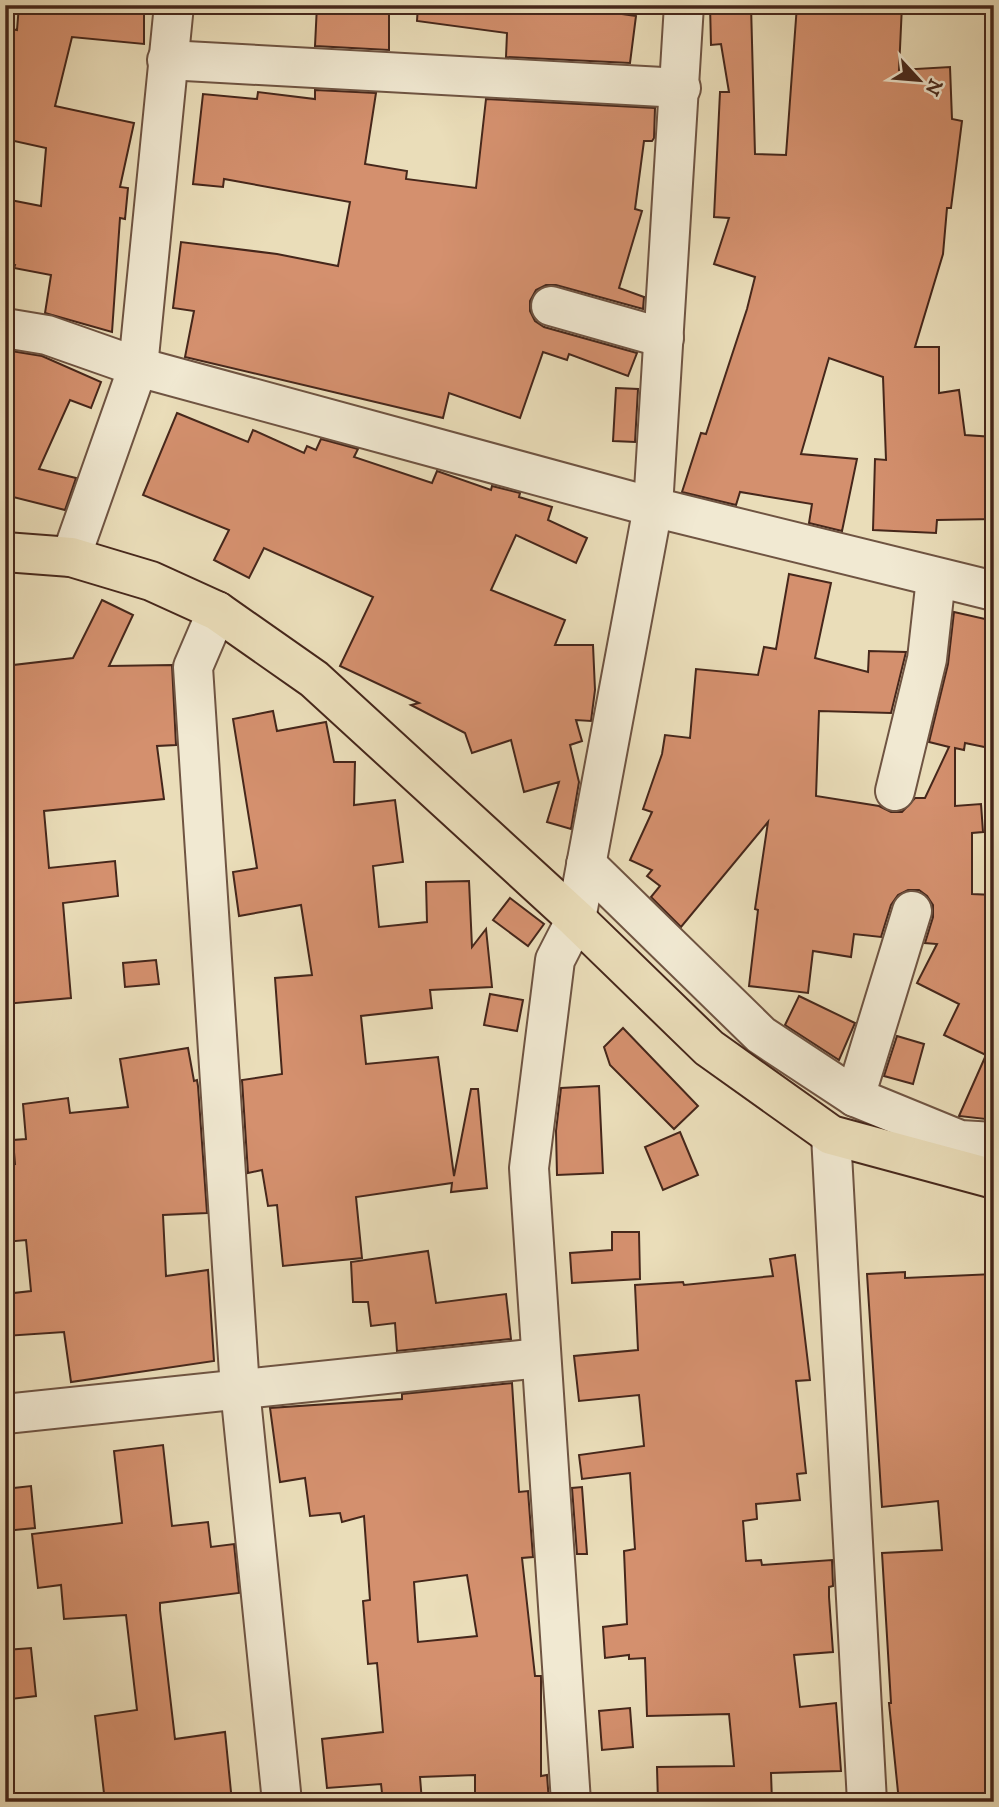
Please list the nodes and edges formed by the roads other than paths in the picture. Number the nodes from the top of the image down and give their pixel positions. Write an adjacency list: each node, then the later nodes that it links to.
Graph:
1 (174, 5): 3 (street)
2 (684, 5): 4 (street)
3 (167, 60): 4 (street); 8 (street)
4 (681, 88): 7 (street)
5 (551, 306): 7 (street)
6 (5, 328): 8 (street)
7 (664, 338): 9 (street)
8 (138, 367): 9 (street); 11 (street)
9 (653, 507): 12 (street); 16 (street)
10 (5, 552): 11 (main road)
11 (71, 557): 14 (main road)
12 (936, 578): 13 (street); 15 (street)
13 (994, 591)
14 (217, 611): 18 (main road); 24 (street)
15 (895, 791)
16 (586, 864): 18 (street); 19 (street)
17 (912, 911): 19 (street)
18 (576, 919): 20 (main road); 23 (street)
19 (855, 1097): 21 (street)
20 (831, 1135): 22 (main road); 28 (street)
21 (994, 1142)
22 (994, 1179)
23 (540, 1359): 24 (street); 27 (street)
24 (240, 1389): 25 (street); 26 (street)
25 (5, 1414)
26 (282, 1802)
27 (571, 1802)
28 (867, 1802)

